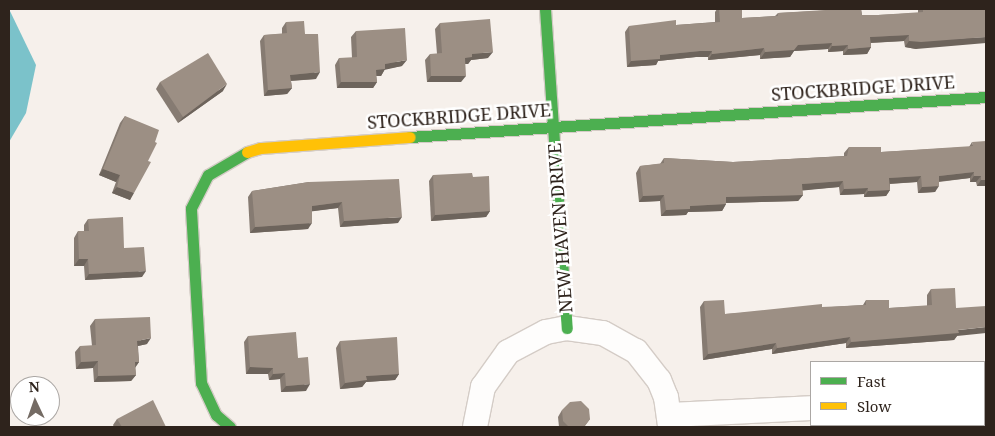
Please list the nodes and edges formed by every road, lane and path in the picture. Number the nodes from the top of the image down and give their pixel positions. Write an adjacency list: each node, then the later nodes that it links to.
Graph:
1 (545, 9): 3 (street, NEW HAVEN DRIVE)
2 (986, 97): 3 (street, STOCKBRIDGE DRIVE)
3 (553, 126): 4 (street, NEW HAVEN DRIVE); 7 (street, STOCKBRIDGE DRIVE)
4 (567, 328): 6 (street, NEW HAVEN DRIVE); 8 (street, NEW HAVEN DRIVE)
5 (810, 408): 6 (street)
6 (670, 421)
7 (230, 427)
8 (475, 427)

